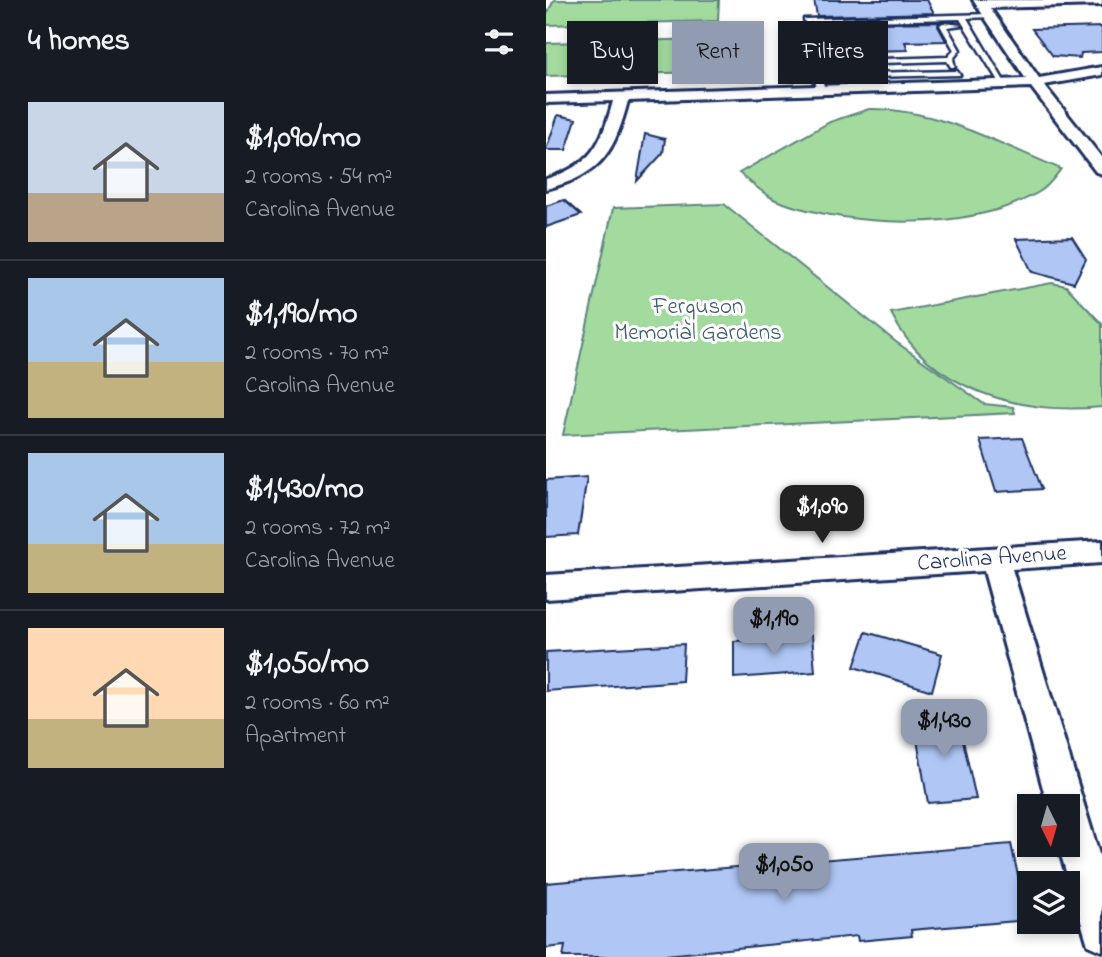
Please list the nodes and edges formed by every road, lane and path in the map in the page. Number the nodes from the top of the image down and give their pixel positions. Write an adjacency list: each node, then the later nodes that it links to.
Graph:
1 (1102, 2): 2 (street)
2 (984, 7): 3 (lane); 11 (street)
3 (962, 16): 4 (lane); 5 (lane)
4 (806, 21)
5 (968, 25): 6 (lane); 13 (lane)
6 (950, 59): 7 (lane); 9 (lane)
7 (888, 61)
8 (1102, 71): 11 (street)
9 (960, 79): 10 (street); 13 (street)
10 (888, 81)
11 (1035, 83): 13 (street); 16 (street)
12 (805, 84): 14 (street)
13 (1004, 84)
14 (622, 96): 15 (street); 17 (street)
15 (546, 99)
16 (1102, 169)
17 (546, 184)
18 (1102, 552): 19 (street, Carolina Avenue)
19 (995, 559): 20 (street, Carolina Avenue); 21 (street)
20 (546, 587)
21 (1102, 932)

